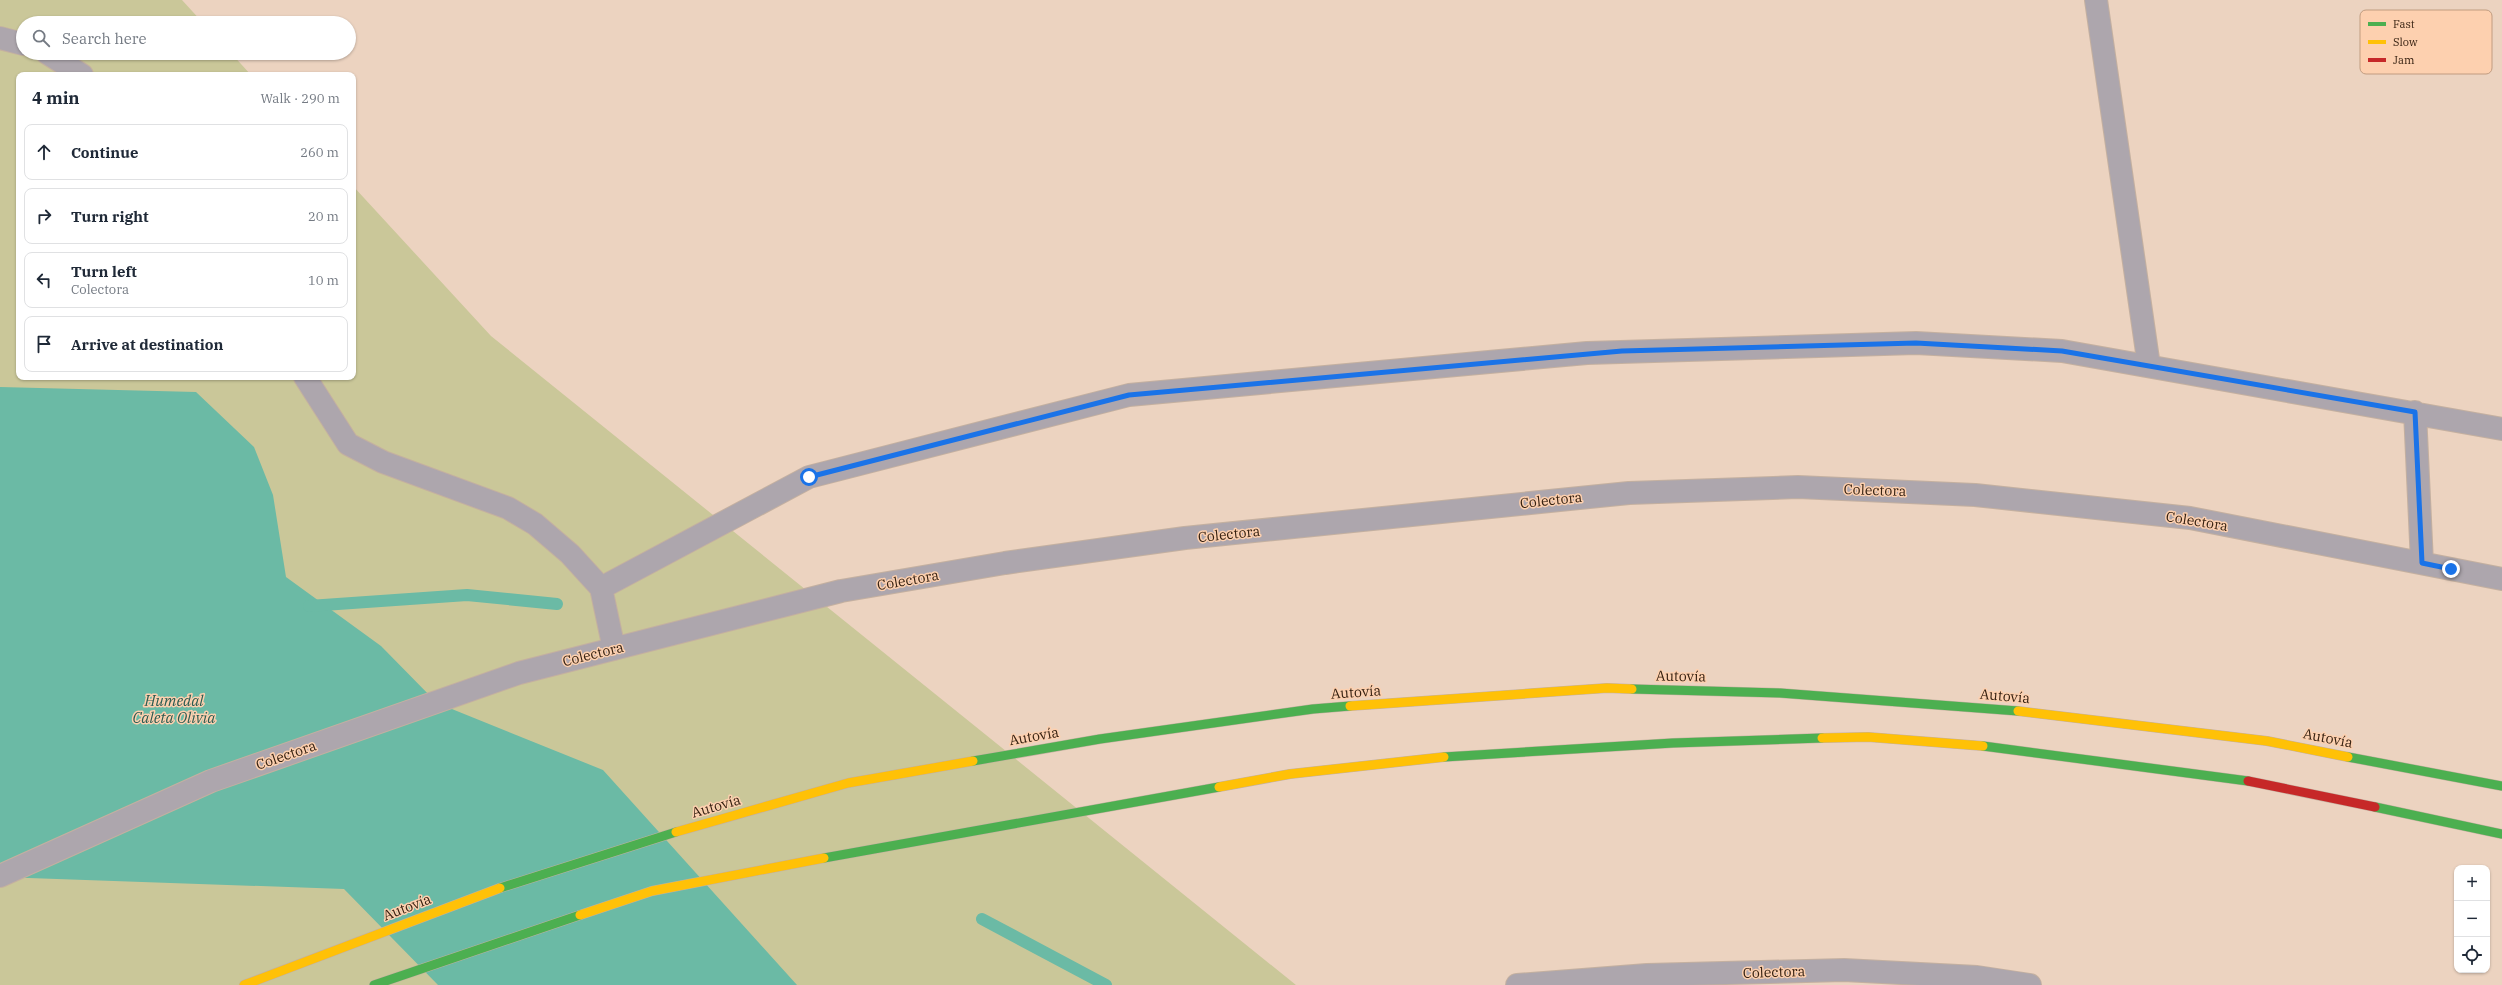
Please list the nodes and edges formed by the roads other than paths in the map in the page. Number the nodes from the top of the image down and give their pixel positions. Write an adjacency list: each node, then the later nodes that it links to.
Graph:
1 (2096, 0): 6 (street)
2 (0, 38): 3 (street)
3 (16, 42)
4 (57, 60): 5 (street)
5 (77, 72)
6 (2149, 366): 8 (street); 12 (street)
7 (307, 380): 12 (street)
8 (2415, 412): 9 (street); 10 (street)
9 (2502, 429)
10 (2422, 563): 11 (street, Colectora); 13 (street, Colectora)
11 (2502, 579)
12 (601, 588): 13 (street)
13 (614, 649): 16 (street, Colectora)
14 (2502, 786): 17 (street, Autovía)
15 (2502, 834): 18 (street)
16 (0, 876)
17 (244, 985)
18 (374, 985)
19 (1517, 985): 20 (street, Colectora)
20 (2030, 985)

